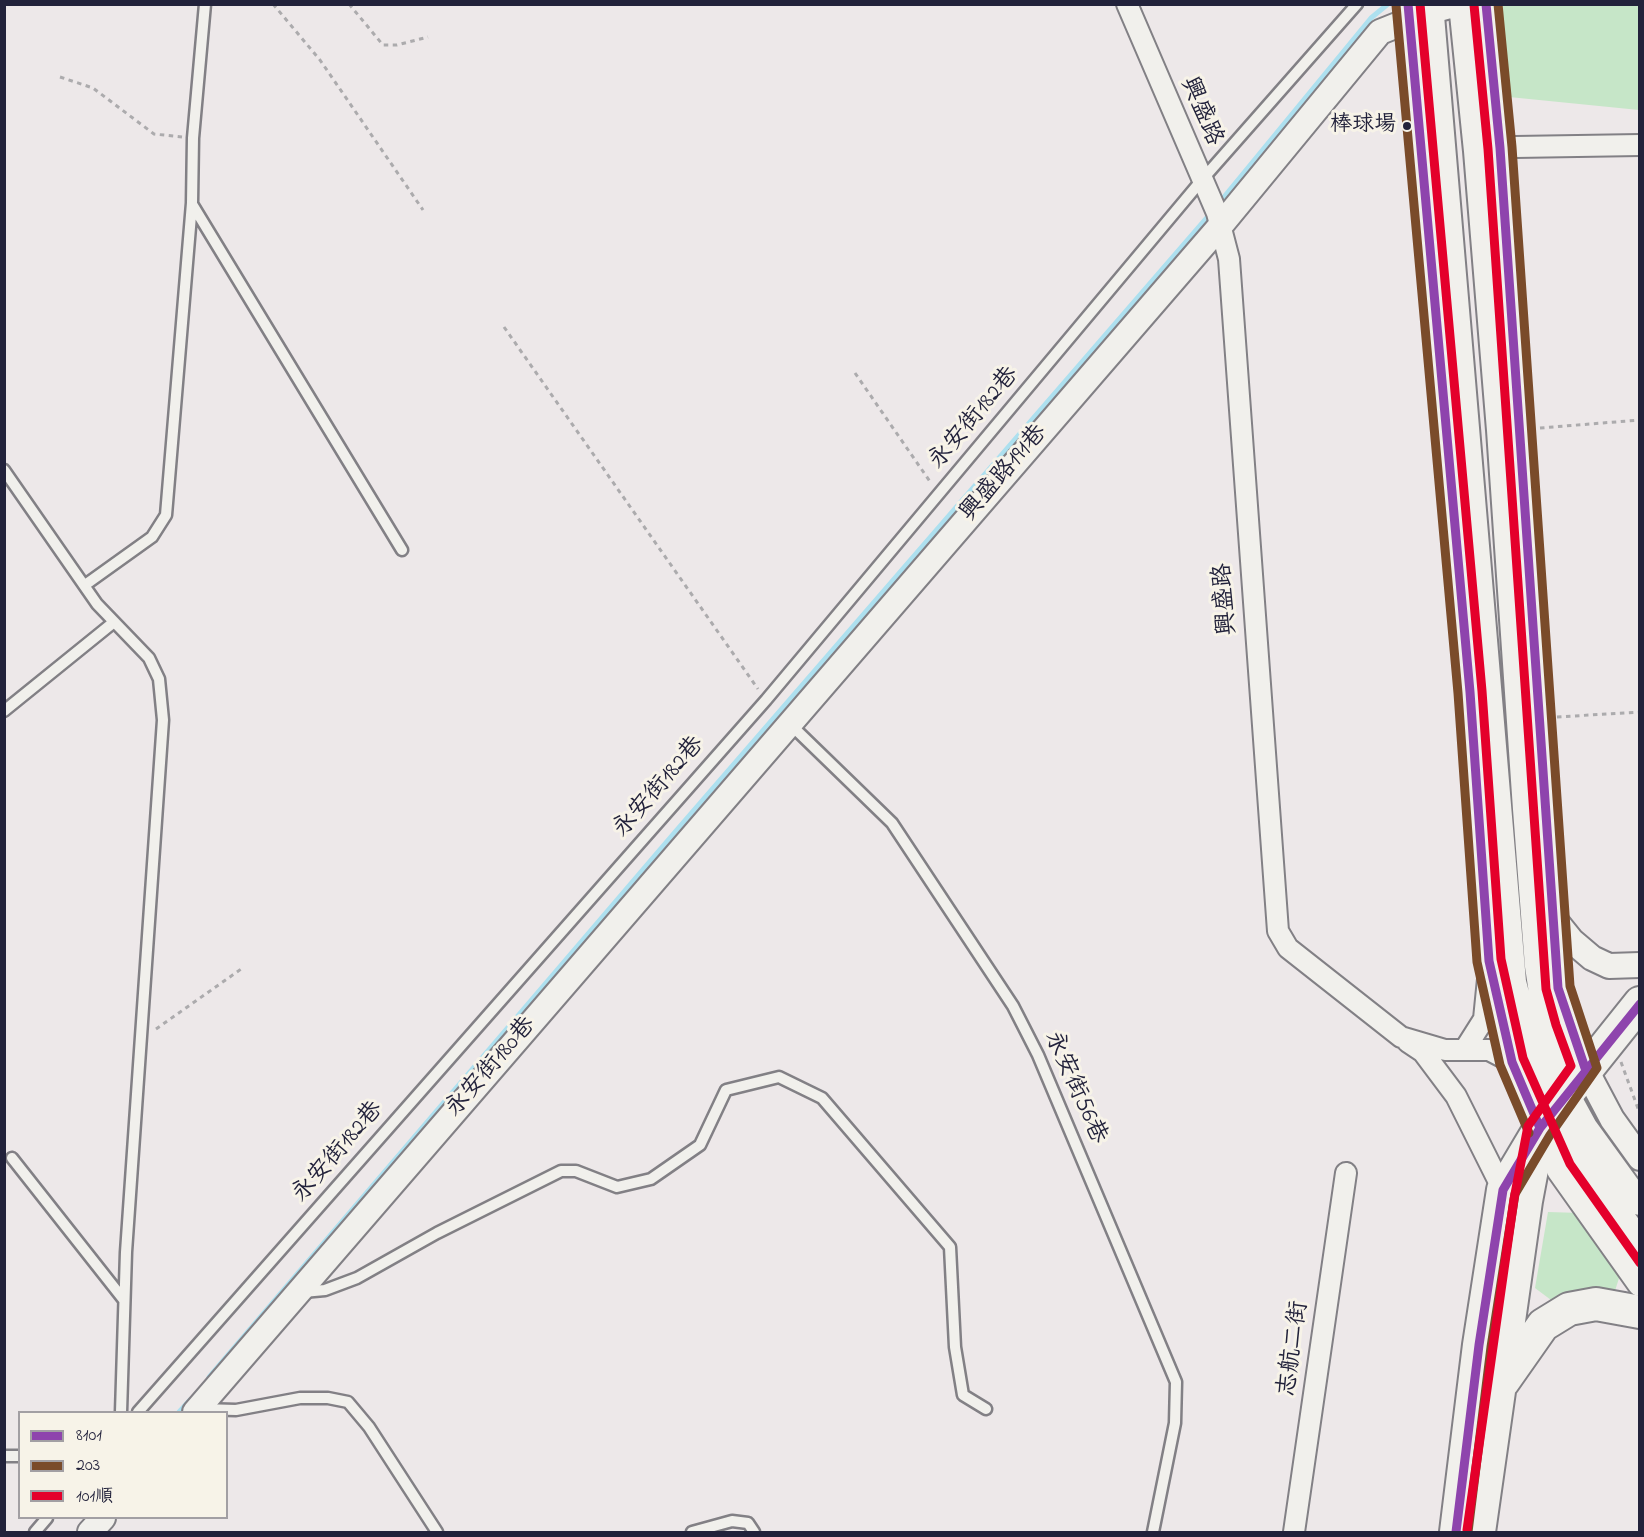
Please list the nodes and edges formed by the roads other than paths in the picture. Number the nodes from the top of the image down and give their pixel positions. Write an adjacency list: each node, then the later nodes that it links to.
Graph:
1 (205, 4): 11 (lane)
2 (1127, 4): 10 (street, 興盛路)
3 (1357, 4): 10 (lane, 永安街182巷)
4 (1459, 4): 6 (street, 興盛路191巷); 9 (street)
5 (1486, 4): 8 (street)
6 (1420, 9): 12 (street, 興盛路191巷); 20 (street)
7 (1640, 145): 8 (street)
8 (1500, 148): 9 (street); 13 (street)
9 (1476, 151): 13 (street)
10 (1204, 186): 12 (street, 興盛路); 45 (lane, 永安街182巷)
11 (192, 203): 15 (lane); 16 (lane)
12 (1219, 219): 21 (street, 興盛路191巷); 27 (street, 興盛路)
13 (1509, 430): 19 (street)
14 (4, 470): 16 (lane)
15 (402, 550)
16 (85, 585): 17 (lane)
17 (114, 622): 18 (lane); 40 (lane)
18 (4, 711)
19 (1529, 719): 22 (street); 23 (street)
20 (1483, 722): 24 (street); 31 (street)
21 (788, 723): 39 (street, 永安街180巷); 54 (lane, 永安街56巷)
22 (1533, 897): 23 (street); 31 (street)
23 (1553, 917): 25 (street); 30 (street)
24 (1489, 961): 28 (street); 29 (street)
25 (1640, 965)
26 (1640, 1003): 30 (main road)
27 (1401, 1037): 28 (street, 興盛路); 35 (street)
28 (1465, 1049): 29 (street, 興盛路)
29 (1512, 1062): 31 (street)
30 (1585, 1068): 31 (main road); 33 (street)
31 (1554, 1110): 35 (main road); 36 (street); 37 (street); 38 (street); 42 (main road)
32 (12, 1158): 40 (lane)
33 (1640, 1158)
34 (1346, 1173): 55 (street, 志航二街)
35 (1503, 1190): 56 (main road)
36 (1640, 1203)
37 (1640, 1242)
38 (1640, 1284)
39 (297, 1292): 43 (lane); 46 (street, 永安街180巷)
40 (124, 1300): 44 (lane)
41 (1640, 1312): 42 (main road)
42 (1499, 1388): 57 (main road)
43 (986, 1409)
44 (121, 1411)
45 (140, 1411)
46 (196, 1411): 51 (lane)
47 (46, 1519): 49 (lane)
48 (102, 1519): 50 (street)
49 (34, 1533)
50 (90, 1533)
51 (437, 1533)
52 (692, 1533): 53 (lane)
53 (754, 1533)
54 (1153, 1533)
55 (1294, 1533)
56 (1456, 1533)
57 (1479, 1533)

